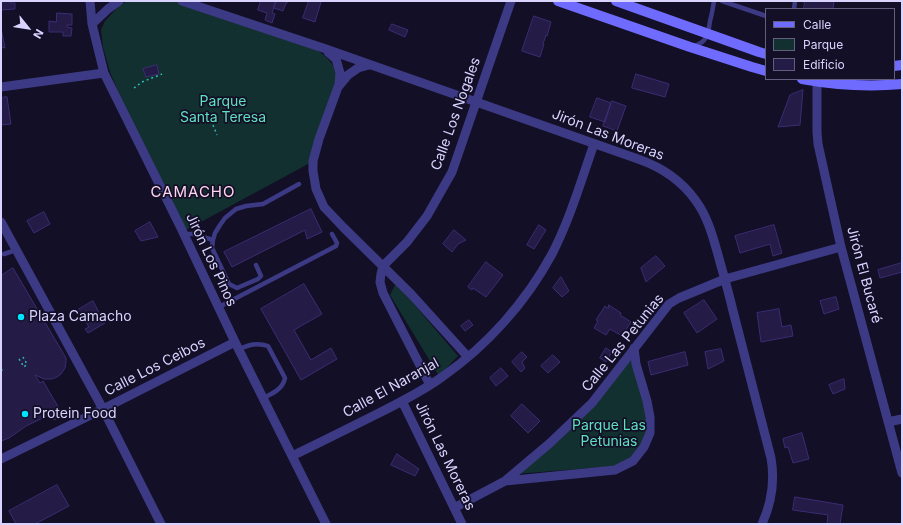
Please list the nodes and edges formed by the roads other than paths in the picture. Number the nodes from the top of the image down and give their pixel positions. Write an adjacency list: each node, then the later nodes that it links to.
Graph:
1 (90, 1): 10 (street, Jirón Los Pinos)
2 (119, 1): 10 (street)
3 (182, 1): 13 (street, Jirón Las Moreras)
4 (511, 1): 23 (street, Calle Los Nogales)
5 (558, 1): 12 (main road)
6 (616, 1): 11 (main road)
7 (714, 1): 11 (lane)
8 (722, 1): 9 (lane)
9 (765, 16)
10 (92, 24): 17 (street, Jirón Los Pinos)
11 (708, 34): 12 (lane); 14 (main road)
12 (690, 47): 16 (main road)
13 (326, 50): 15 (street, Jirón Las Moreras); 22 (street)
14 (765, 54)
15 (369, 65): 22 (street); 23 (street, Jirón Las Moreras)
16 (765, 71)
17 (104, 73): 21 (street); 28 (street, Jirón Los Pinos)
18 (807, 80): 19 (main road)
19 (816, 82): 20 (main road); 31 (street, Jirón El Bucaré)
20 (902, 84)
21 (1, 87)
22 (338, 87): 35 (street)
23 (477, 102): 24 (street, Jirón Las Moreras); 35 (street, Calle Los Nogales)
24 (594, 144): 36 (street, Jirón Las Moreras); 40 (street, Calle El Naranjal)
25 (299, 184): 30 (lane)
26 (1, 222): 27 (lane); 32 (street)
27 (1, 227)
28 (184, 234): 30 (lane); 37 (street, Jirón Los Pinos)
29 (332, 234): 37 (lane)
30 (213, 240): 34 (lane)
31 (841, 247): 36 (street, Calle Las Petunias); 46 (street, Jirón El Bucaré)
32 (16, 250): 33 (lane); 44 (street)
33 (4, 254)
34 (256, 264)
35 (383, 266): 40 (street); 41 (street)
36 (725, 279): 39 (street, Calle Las Petunias); 55 (street, Jirón Las Moreras)
37 (219, 307): 38 (street, Jirón Los Pinos)
38 (237, 346): 42 (street, Jirón Los Pinos); 42 (lane); 44 (street, Calle Los Ceibos)
39 (634, 348): 50 (street, Calle Las Petunias); 50 (street)
40 (468, 357): 41 (street, Calle El Naranjal)
41 (430, 385): 43 (street, Calle El Naranjal)
42 (263, 398): 47 (street, Jirón Los Pinos)
43 (402, 401): 47 (street, Calle El Naranjal); 51 (street, Jirón Las Moreras)
44 (103, 409): 48 (street, Calle Los Ceibos); 52 (street)
45 (902, 419): 46 (street)
46 (888, 422): 49 (street, Jirón El Bucaré)
47 (292, 456): 53 (street, Jirón Los Pinos)
48 (1, 459)
49 (902, 473)
50 (505, 481): 51 (street, Calle Las Petunias)
51 (454, 508): 54 (street, Jirón Las Moreras)
52 (161, 524)
53 (326, 524)
54 (462, 524)
55 (762, 524)

